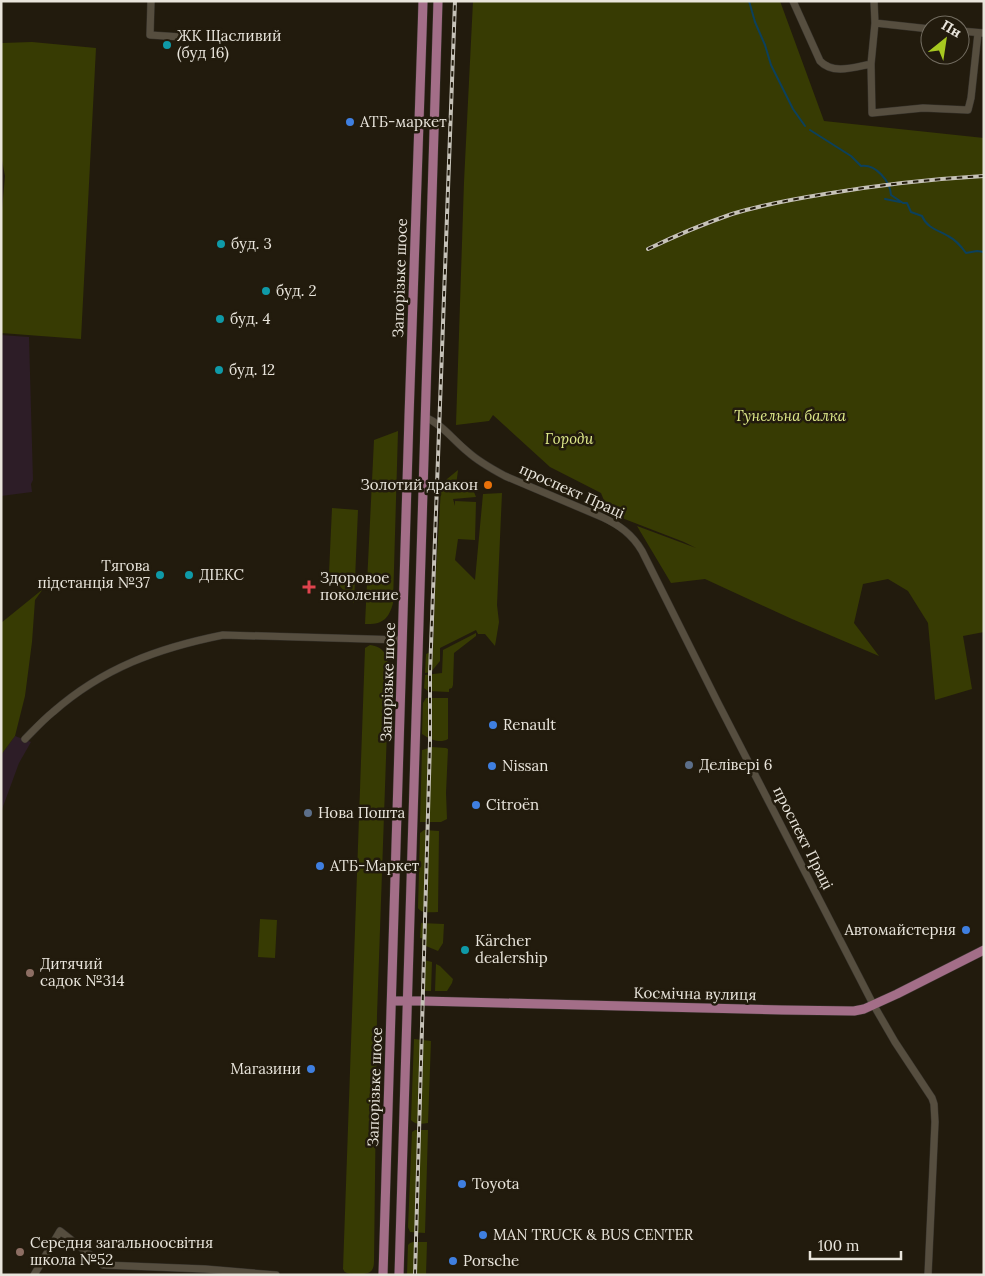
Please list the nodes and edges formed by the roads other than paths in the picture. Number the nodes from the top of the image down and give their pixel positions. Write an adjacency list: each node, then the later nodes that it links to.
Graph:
1 (151, 1): 9 (street)
2 (423, 1): 11 (main road, Запорізьке шосе)
3 (438, 1): 12 (main road, Запорізьке шосе)
4 (793, 1): 10 (street)
5 (874, 1): 6 (street)
6 (874, 24): 7 (street); 10 (street)
7 (920, 27)
8 (981, 33): 10 (street)
9 (181, 38)
10 (871, 64)
11 (409, 417): 12 (main road); 13 (main road, Запорізьке шосе)
12 (425, 417): 14 (main road, Запорізьке шосе); 19 (street, проспект Праці)
13 (403, 640): 14 (main road); 15 (street); 17 (main road, Запорізьке шосе)
14 (418, 640): 18 (main road, Запорізьке шосе)
15 (25, 739)
16 (984, 950): 19 (main road, Космічна вулиця)
17 (392, 1001): 18 (main road, Космічна вулиця); 22 (main road, Запорізьке шосе)
18 (408, 1001): 19 (main road, Космічна вулиця); 23 (main road, Запорізьке шосе)
19 (873, 1004): 24 (street, проспект Праці)
20 (34, 1275): 21 (street)
21 (276, 1275)
22 (383, 1275)
23 (399, 1275)
24 (928, 1275)

